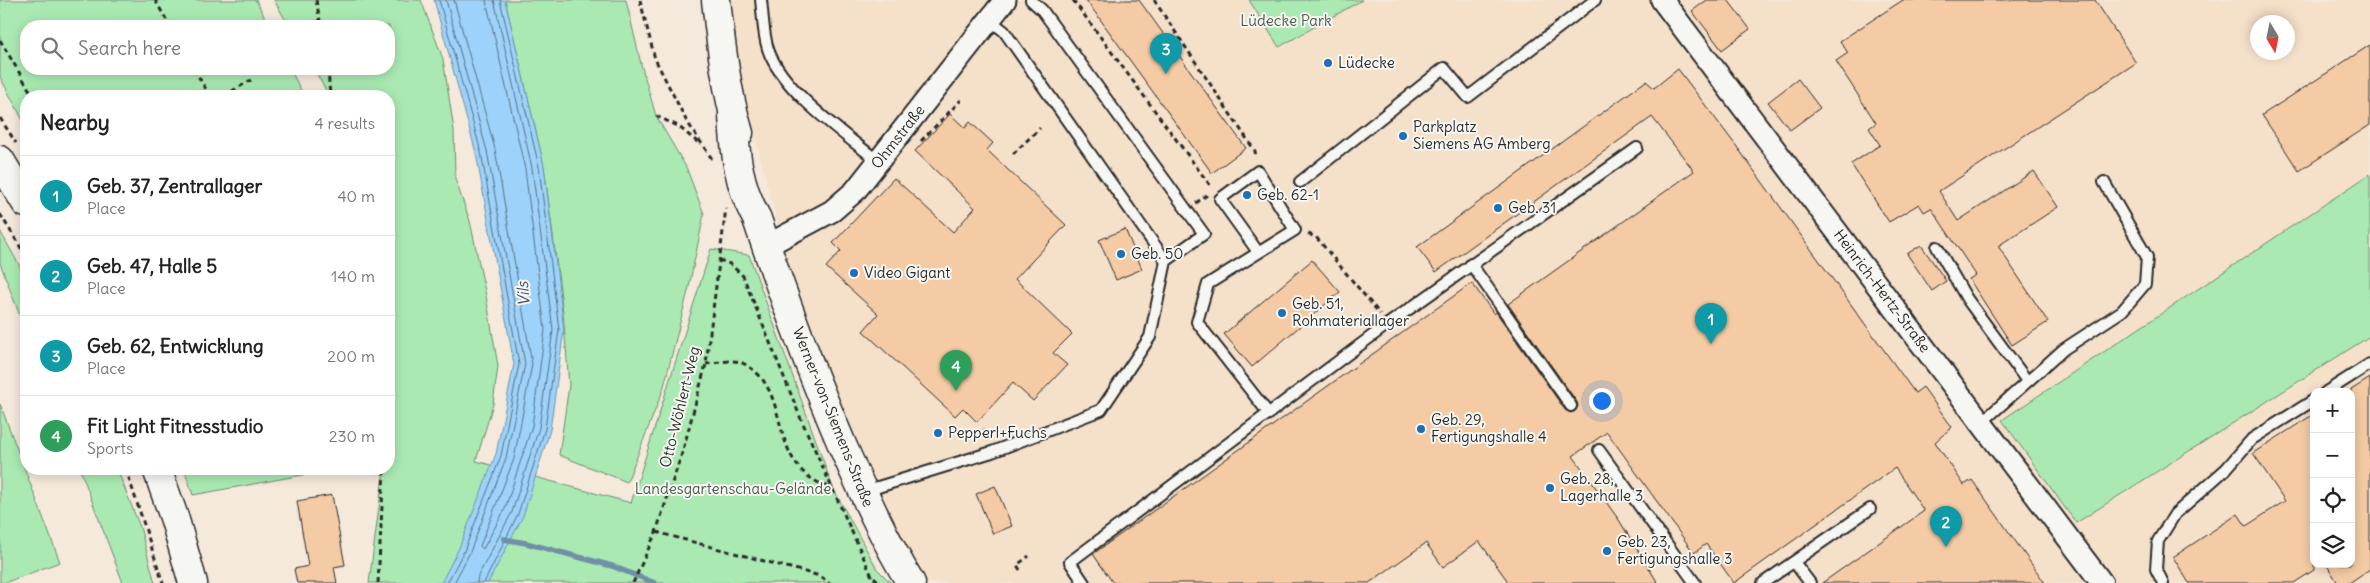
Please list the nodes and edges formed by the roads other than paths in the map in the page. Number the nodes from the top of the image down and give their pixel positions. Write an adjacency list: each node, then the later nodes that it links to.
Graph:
1 (716, 0): 14 (street, Werner-von-Siemens-Straße)
2 (761, 0): 10 (lane)
3 (1005, 0): 7 (street, Ohmstraße)
4 (1031, 0): 17 (lane)
5 (1595, 0): 11 (lane)
6 (1662, 0): 25 (street, Heinrich-Hertz-Straße)
7 (991, 21): 10 (street, Ohmstraße); 17 (lane)
8 (1637, 148): 18 (lane)
9 (8, 153): 13 (street)
10 (880, 162): 14 (street, Ohmstraße)
11 (1300, 182)
12 (2104, 182): 20 (lane)
13 (20, 186)
14 (766, 246): 28 (street, Werner-von-Siemens-Straße)
15 (1937, 247): 20 (lane)
16 (1258, 252): 16 (lane); 24 (lane)
17 (1166, 261): 28 (lane)
18 (1471, 264): 23 (lane); 24 (lane)
19 (2370, 364): 21 (lane)
20 (2027, 381): 25 (lane)
21 (2332, 388)
22 (2310, 403): 38 (lane)
23 (1571, 406)
24 (1269, 414): 33 (lane)
25 (1981, 422): 37 (street, Heinrich-Hertz-Straße)
26 (1599, 450): 34 (lane)
27 (159, 475): 31 (street)
28 (862, 492): 32 (street, Werner-von-Siemens-Straße)
29 (1870, 509): 30 (lane)
30 (1794, 562): 35 (lane); 36 (lane)
31 (194, 583)
32 (911, 583)
33 (1084, 583)
34 (1696, 583)
35 (1763, 583)
36 (1810, 583)
37 (2102, 583)
38 (2163, 583)

